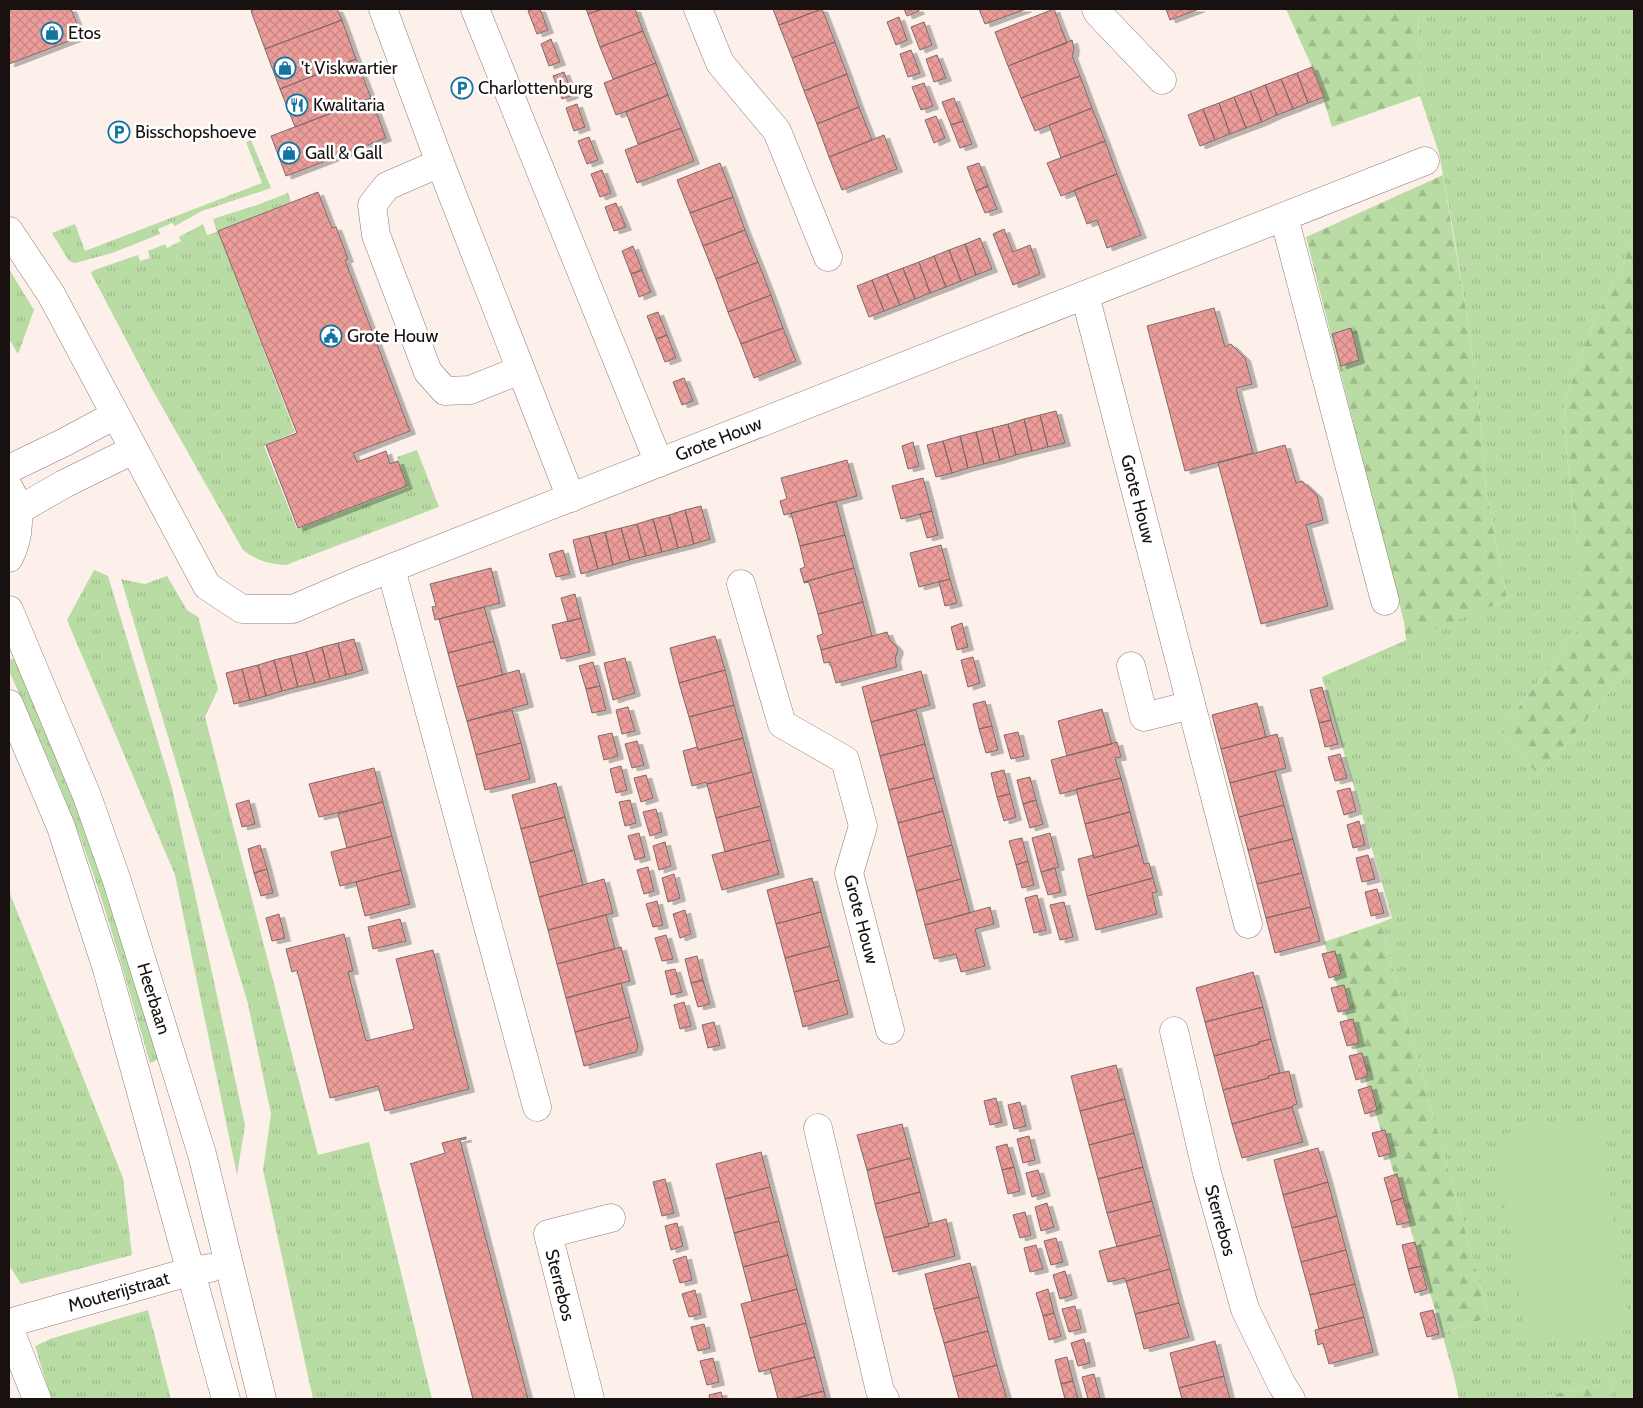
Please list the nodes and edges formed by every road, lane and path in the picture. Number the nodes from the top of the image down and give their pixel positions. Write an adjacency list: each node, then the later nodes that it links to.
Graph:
1 (383, 9): 7 (street)
2 (475, 9): 14 (street)
3 (698, 9): 10 (street)
4 (1096, 9): 5 (street)
5 (1162, 80)
6 (1425, 161): 8 (street, Grote Houw)
7 (440, 163): 12 (street); 12 (street)
8 (1284, 217): 11 (street, Grote Houw); 21 (street)
9 (9, 231): 13 (street)
10 (828, 257)
11 (1085, 295): 14 (street, Grote Houw); 25 (street, Grote Houw)
12 (520, 370): 16 (street)
13 (124, 433): 15 (street); 17 (street); 19 (street, Grote Houw)
14 (660, 462): 16 (street, Grote Houw)
15 (9, 469)
16 (571, 498): 19 (street, Grote Houw)
17 (13, 500): 18 (street)
18 (9, 558)
19 (391, 569): 29 (street)
20 (741, 584): 27 (street, Grote Houw)
21 (1385, 601)
22 (9, 610): 32 (street, Heerbaan)
23 (1131, 666): 25 (street)
24 (9, 704): 33 (street, Heerbaan)
25 (1191, 705): 26 (street, Grote Houw)
26 (1248, 924)
27 (890, 1030)
28 (1174, 1031): 41 (street, Sterrebos)
29 (537, 1107)
30 (818, 1128): 40 (street)
31 (611, 1218): 39 (street, Sterrebos)
32 (229, 1264): 33 (street, Mouterijstraat); 38 (street, Heerbaan)
33 (192, 1271): 34 (street, Mouterijstraat); 37 (street, Heerbaan)
34 (9, 1323)
35 (9, 1328): 36 (street)
36 (37, 1399)
37 (226, 1399)
38 (262, 1399)
39 (590, 1399)
40 (885, 1399)
41 (1291, 1399)

